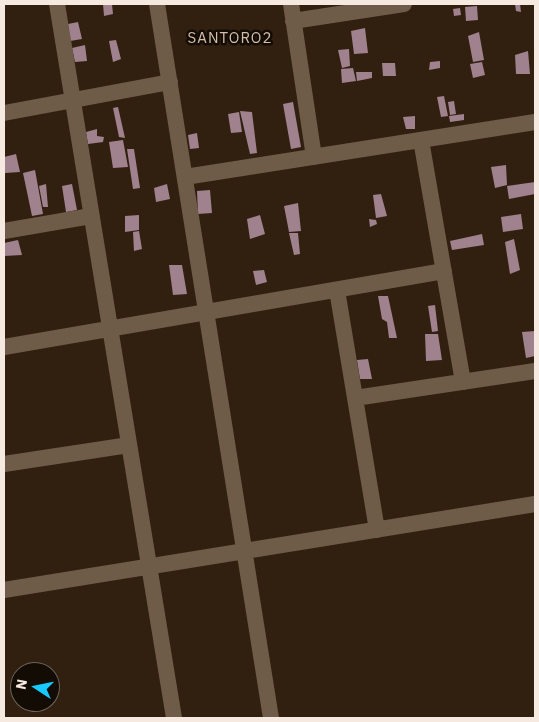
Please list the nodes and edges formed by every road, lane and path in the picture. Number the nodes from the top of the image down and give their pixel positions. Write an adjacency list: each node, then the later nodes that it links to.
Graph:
1 (57, 4): 7 (street)
2 (157, 4): 6 (street)
3 (291, 4): 5 (street)
4 (401, 4): 5 (street)
5 (293, 20): 11 (street)
6 (170, 82): 7 (street); 12 (street)
7 (72, 100): 8 (street); 13 (street)
8 (4, 113)
9 (535, 122): 10 (street)
10 (421, 140): 11 (street); 15 (street)
11 (314, 157): 12 (street)
12 (185, 177): 17 (street)
13 (91, 216): 14 (street); 18 (street)
14 (4, 231)
15 (444, 271): 16 (street); 21 (street)
16 (337, 290): 17 (street); 22 (street)
17 (206, 312): 18 (street); 27 (street)
18 (110, 329): 19 (street); 23 (street)
19 (4, 347)
20 (535, 371): 21 (street)
21 (463, 382): 22 (street)
22 (355, 398): 26 (street)
23 (129, 445): 24 (street); 28 (street)
24 (4, 464)
25 (535, 504): 26 (street)
26 (377, 530): 27 (street)
27 (244, 551): 28 (street); 31 (street)
28 (149, 567): 29 (street); 30 (street)
29 (4, 590)
30 (174, 718)
31 (271, 718)

